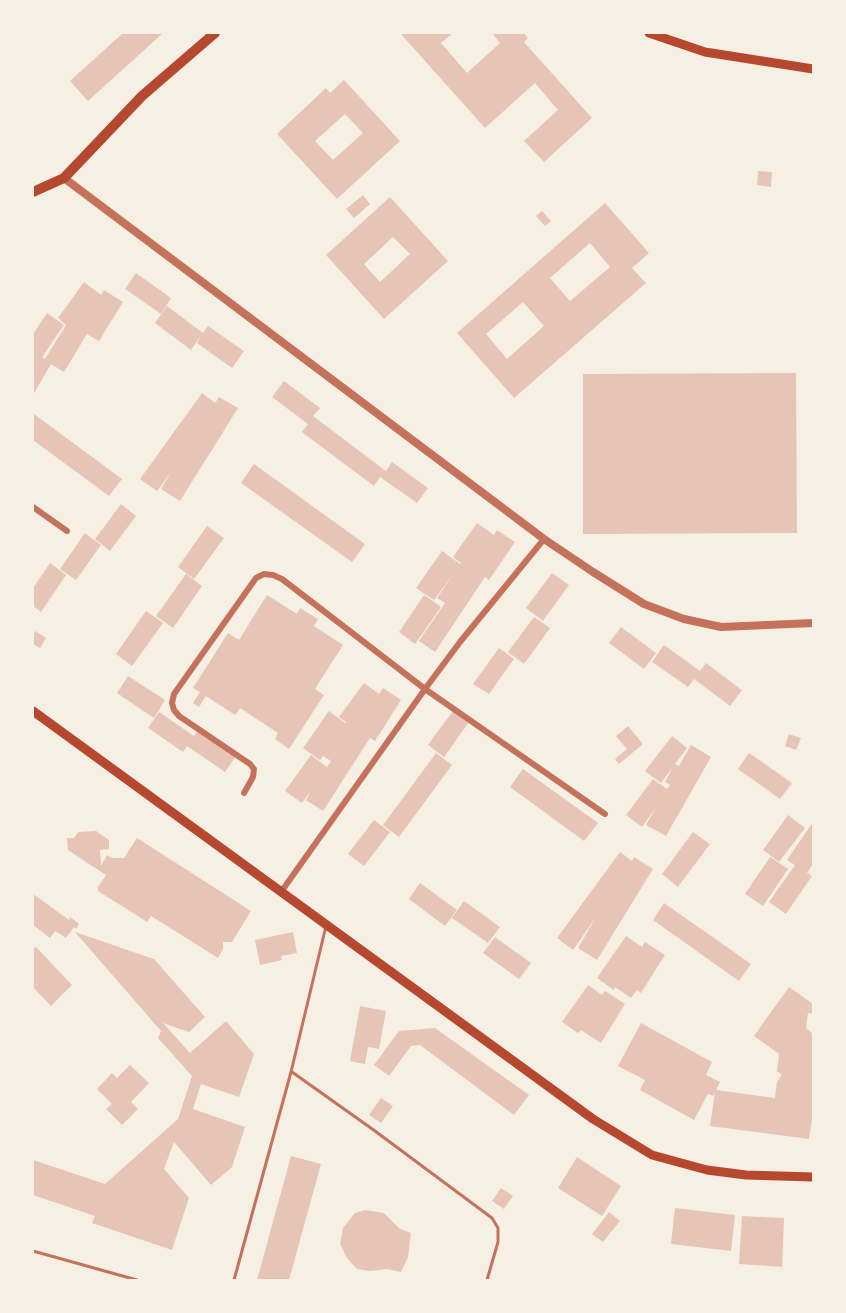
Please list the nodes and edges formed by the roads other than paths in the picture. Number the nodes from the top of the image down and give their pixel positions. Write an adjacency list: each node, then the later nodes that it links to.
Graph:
1 (215, 33): 4 (main road)
2 (649, 33): 3 (main road)
3 (813, 69)
4 (64, 178): 5 (main road); 8 (street)
5 (33, 192)
6 (33, 507): 7 (street)
7 (67, 531)
8 (544, 539): 9 (street); 10 (street)
9 (813, 622)
10 (425, 689): 12 (street); 13 (street); 14 (street)
11 (33, 711): 14 (main road)
12 (244, 793)
13 (605, 814)
14 (280, 892): 15 (main road)
15 (326, 925): 16 (lane); 17 (main road)
16 (291, 1072): 20 (lane); 21 (lane)
17 (813, 1177)
18 (33, 1251): 19 (lane)
19 (137, 1280)
20 (234, 1280)
21 (487, 1280)

